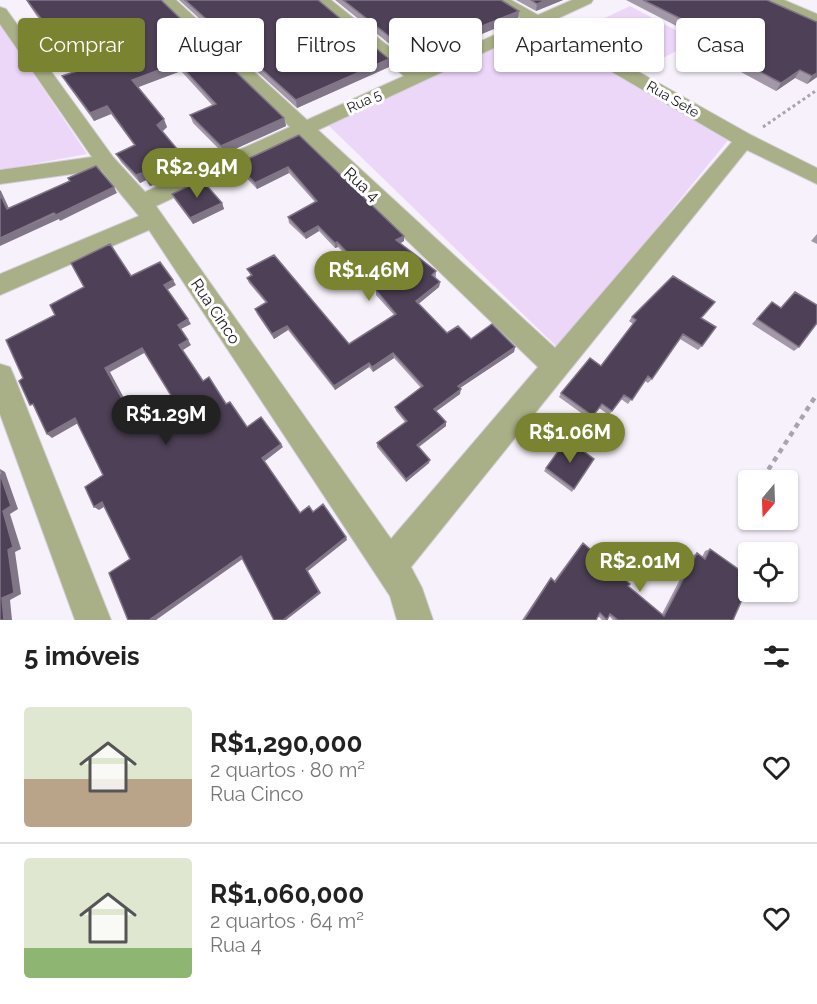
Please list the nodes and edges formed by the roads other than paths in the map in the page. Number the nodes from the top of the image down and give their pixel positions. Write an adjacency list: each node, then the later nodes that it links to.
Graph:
1 (167, 0): 13 (street, Rua 4)
2 (321, 0): 12 (street)
3 (500, 0): 7 (street, Rua Sete)
4 (585, 0): 8 (street, Rua 5)
5 (771, 0): 9 (street)
6 (0, 12): 15 (street, Rua Cinco)
7 (532, 18)
8 (544, 18)
9 (817, 20)
10 (494, 41): 12 (street, Rua 5)
11 (626, 72): 14 (street, Rua Sete)
12 (416, 77): 13 (street, Rua 5)
13 (303, 129): 18 (street, Rua 5); 20 (street, Rua 4)
14 (744, 140): 17 (street, Rua Sete); 20 (street)
15 (105, 162): 16 (street); 18 (street, Rua Cinco)
16 (0, 177)
17 (817, 177)
18 (147, 211): 19 (street, Rua 5); 22 (street, Rua Cinco)
19 (0, 285)
20 (557, 367): 22 (street)
21 (0, 376): 23 (street)
22 (390, 566): 24 (street, Rua Cinco)
23 (93, 620)
24 (415, 620)

